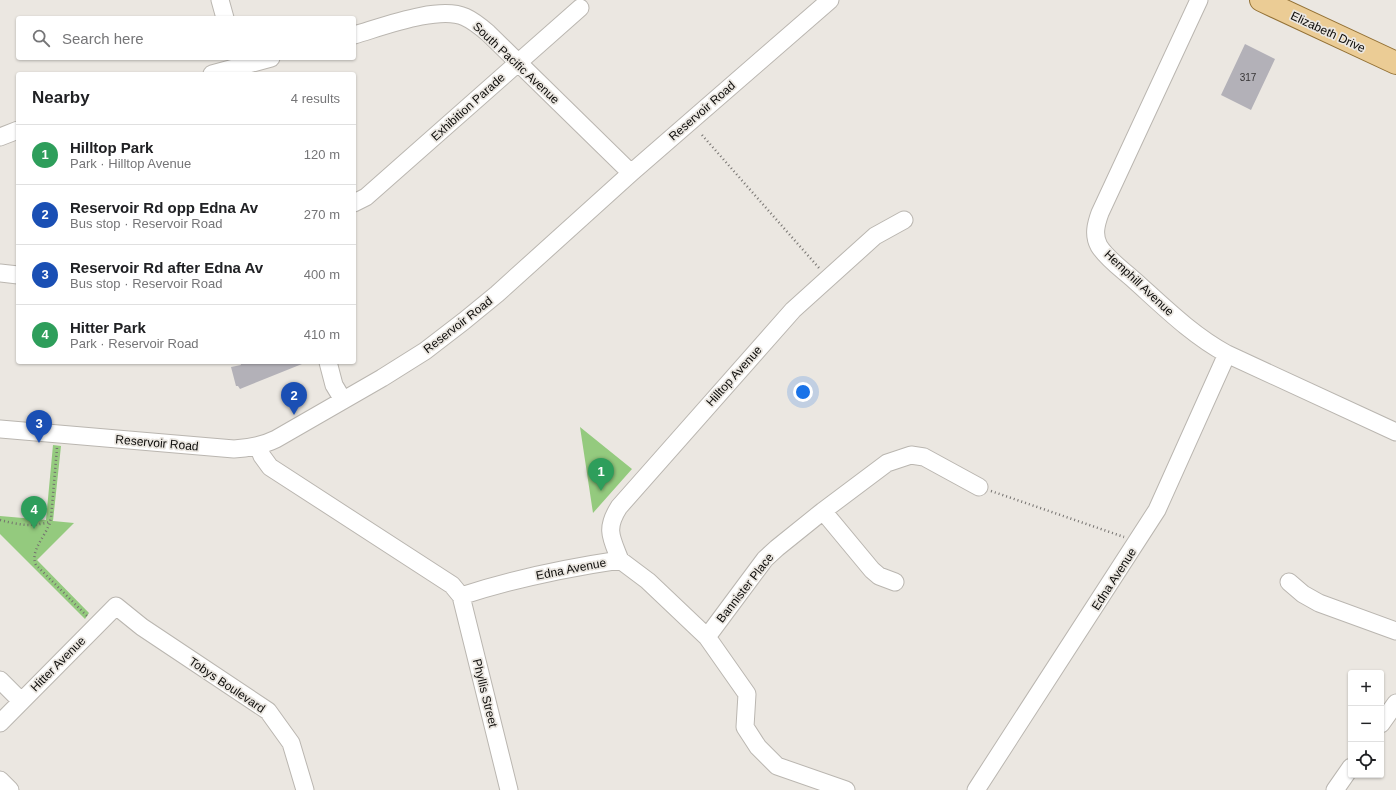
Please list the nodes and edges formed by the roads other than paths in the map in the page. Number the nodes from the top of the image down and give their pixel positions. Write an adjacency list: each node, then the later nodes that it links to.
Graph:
1 (220, 0): 6 (street)
2 (830, 0): 15 (street, Reservoir Road)
3 (1199, 0): 20 (street, Hemphill Avenue)
4 (1261, 0): 10 (main road, Elizabeth Drive)
5 (580, 8): 9 (street, Exhibition Parade)
6 (224, 16)
7 (356, 34): 9 (street, South Pacific Avenue)
8 (263, 60): 11 (street)
9 (518, 62): 15 (street, South Pacific Avenue); 16 (street, Exhibition Parade)
10 (1396, 63)
11 (239, 66): 12 (street)
12 (219, 72)
13 (16, 131): 14 (street)
14 (0, 137)
15 (631, 173): 22 (street, Reservoir Road)
16 (356, 203)
17 (904, 220): 28 (street, Hilltop Avenue)
18 (0, 273): 19 (street)
19 (16, 275)
20 (1227, 354): 24 (street, Hemphill Avenue); 46 (street, Edna Avenue)
21 (329, 364): 22 (street)
22 (343, 400): 25 (street, Reservoir Road)
23 (0, 429): 25 (street, Reservoir Road)
24 (1396, 432)
25 (258, 446): 31 (street)
26 (979, 487): 27 (street, Bannister Place)
27 (823, 511): 29 (street); 34 (street, Bannister Place)
28 (620, 560): 31 (street, Edna Avenue); 34 (street, Edna Avenue)
29 (895, 582)
30 (1289, 582): 33 (street)
31 (461, 596): 44 (street, Phyllis Street)
32 (116, 606): 36 (street, Hitter Avenue); 43 (street, Tobys Boulevard)
33 (1396, 631)
34 (707, 637): 45 (street, Edna Avenue)
35 (0, 680): 36 (street)
36 (21, 701): 39 (street, Hitter Avenue)
37 (1396, 703): 38 (street)
38 (1384, 720)
39 (0, 723)
40 (1348, 771): 47 (street)
41 (0, 780): 42 (street)
42 (10, 790)
43 (305, 790)
44 (509, 790)
45 (846, 790)
46 (976, 790)
47 (1335, 790)

